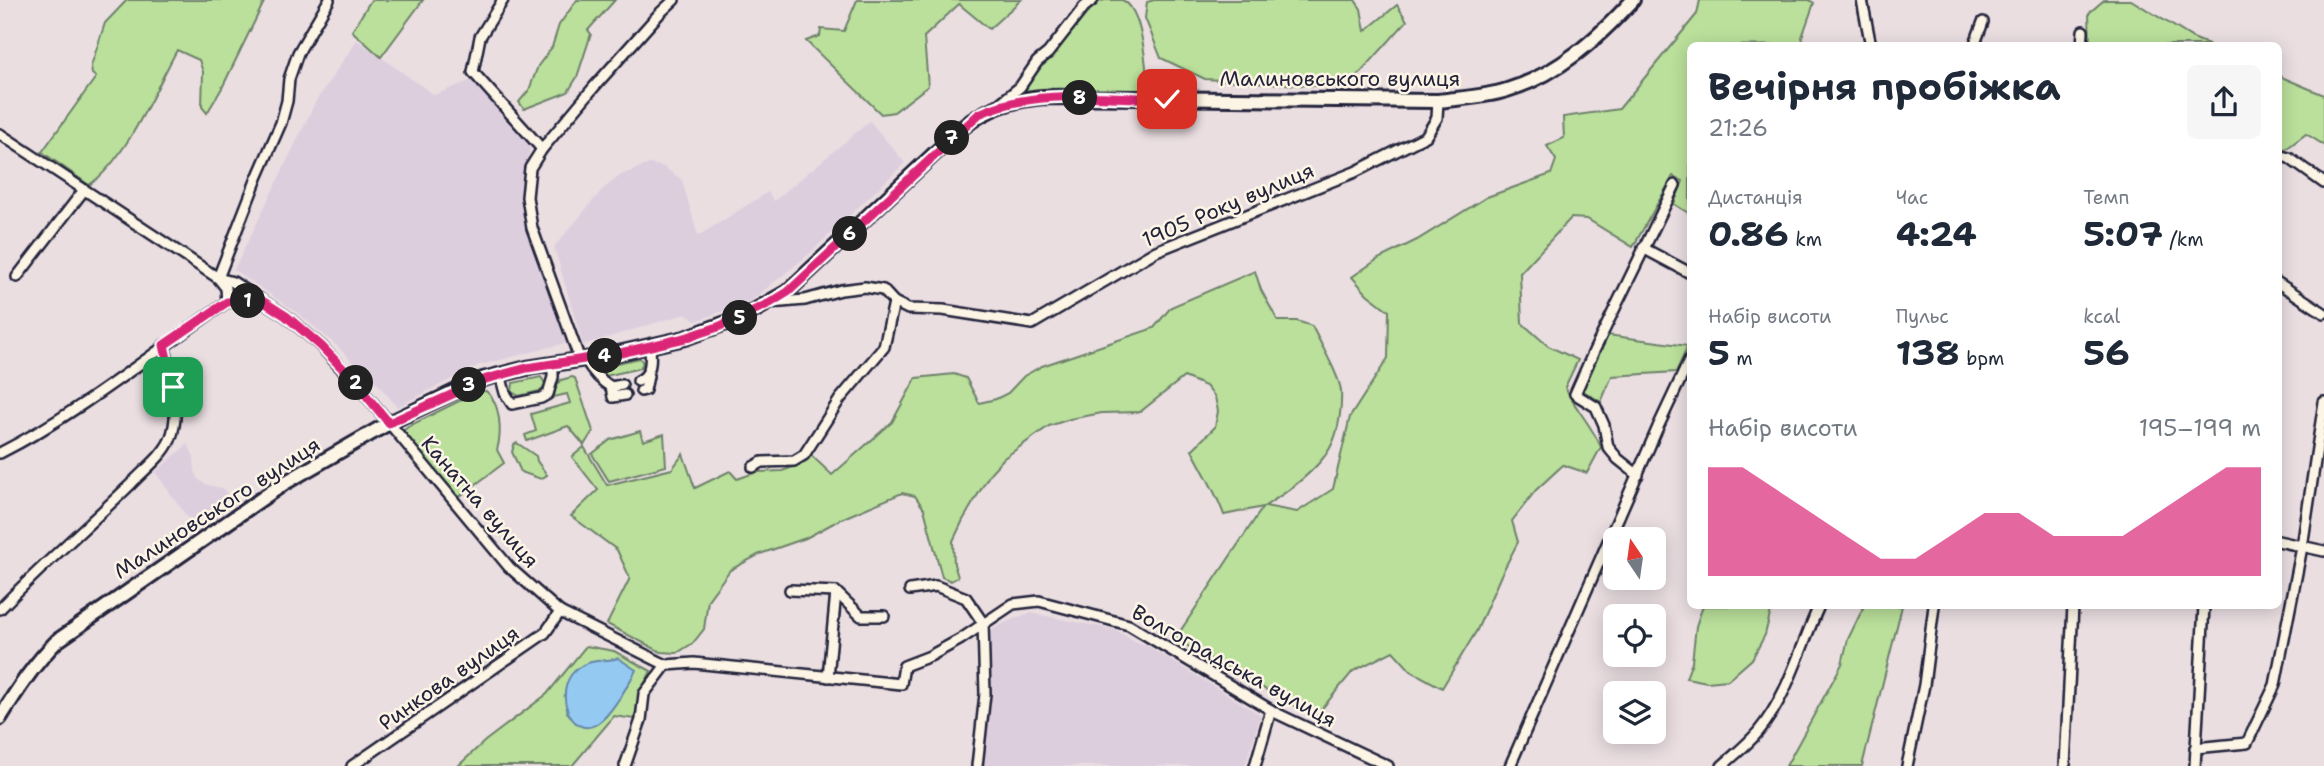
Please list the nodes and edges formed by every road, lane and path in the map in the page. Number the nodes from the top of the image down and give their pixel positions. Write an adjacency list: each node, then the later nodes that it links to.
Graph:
1 (329, 0): 23 (street)
2 (503, 0): 15 (street)
3 (674, 0): 15 (street)
4 (1093, 0): 13 (street)
5 (1633, 0): 12 (main road, Малиновського вулиця)
6 (1862, 0): 9 (street)
7 (1983, 22): 10 (street)
8 (2083, 31): 11 (street)
9 (1870, 42)
10 (1976, 42)
11 (2082, 42)
12 (1438, 101): 13 (main road, Малиновського вулиця); 27 (street, 1905 Року вулиця)
13 (998, 105): 28 (main road, Малиновського вулиця)
14 (0, 134): 19 (street, Канатна вулиця)
15 (542, 149): 32 (street)
16 (2282, 156): 17 (street)
17 (2324, 183)
18 (1675, 185): 20 (street)
19 (84, 190): 22 (street); 23 (street, Канатна вулиця)
20 (1643, 248): 21 (street); 42 (street)
21 (1687, 271)
22 (17, 277)
23 (218, 278): 25 (street, Канатна вулиця); 26 (street)
24 (2282, 286): 29 (street)
25 (261, 300): 26 (street); 39 (street, Канатна вулиця)
26 (227, 302): 30 (street)
27 (894, 302): 28 (street, 1905 Року вулиця); 41 (street)
28 (770, 303): 31 (main road, Малиновського вулиця)
29 (2324, 313)
30 (164, 345): 40 (street); 49 (street)
31 (650, 347): 32 (main road, Малиновського вулиця); 36 (street)
32 (583, 359): 33 (main road, Малиновського вулиця); 37 (street)
33 (553, 364): 35 (main road, Малиновського вулиця); 35 (street)
34 (1687, 366): 42 (street)
35 (500, 374): 39 (main road, Малиновського вулиця)
36 (640, 386)
37 (624, 390)
38 (2324, 402): 44 (street)
39 (389, 423): 54 (street, Канатна вулиця); 60 (main road, Малиновського вулиця)
40 (0, 453)
41 (753, 467)
42 (1637, 475): 67 (street)
43 (2282, 542): 44 (street)
44 (2302, 547): 45 (street); 61 (street)
45 (2324, 551)
46 (790, 590): 48 (street)
47 (910, 590): 56 (street)
48 (836, 592): 55 (street); 58 (street)
49 (0, 609)
50 (1818, 609): 68 (street)
51 (1934, 609): 69 (street)
52 (2073, 609): 70 (street)
53 (2204, 609): 61 (street)
54 (560, 612): 57 (street, Канатна вулиця); 62 (street, Ринкова вулиця)
55 (884, 616)
56 (983, 623): 58 (street, Канатна вулиця); 59 (street, Волгоградська вулиця); 64 (street)
57 (666, 664): 58 (street, Канатна вулиця); 63 (street)
58 (828, 677)
59 (1272, 710): 65 (street); 66 (street, Волгоградська вулиця)
60 (0, 718)
61 (2196, 748): 71 (street)
62 (352, 766)
63 (625, 766)
64 (977, 766)
65 (1255, 766)
66 (1388, 766)
67 (1510, 766)
68 (1722, 766)
69 (1907, 766)
70 (2065, 766)
71 (2194, 766)

